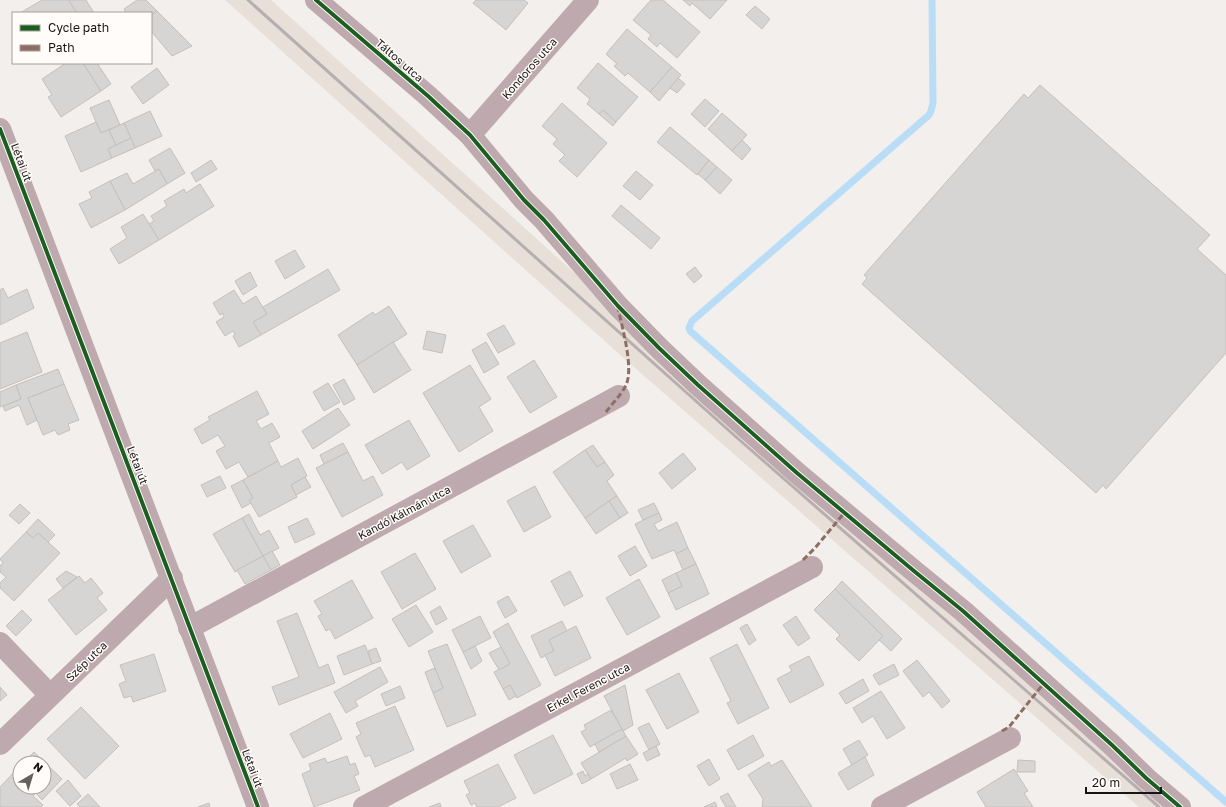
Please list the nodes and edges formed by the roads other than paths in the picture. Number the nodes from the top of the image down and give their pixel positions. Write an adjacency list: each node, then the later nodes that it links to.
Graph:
1 (316, 0): 4 (street, Táltos utca)
2 (588, 0): 4 (street, Kondoros utca)
3 (0, 129): 7 (street, Létai út)
4 (470, 135): 16 (street, Táltos utca)
5 (619, 396): 8 (street, Kandó Kálmán utca)
6 (812, 567): 14 (street, Erkel Ferenc utca)
7 (172, 578): 8 (street, Létai út); 10 (street, Szép utca)
8 (190, 628): 13 (street, Létai út)
9 (0, 643): 10 (street)
10 (50, 695): 12 (street, Szép utca)
11 (1010, 738): 15 (street)
12 (0, 744)
13 (258, 807)
14 (364, 807)
15 (882, 807)
16 (1180, 807)

